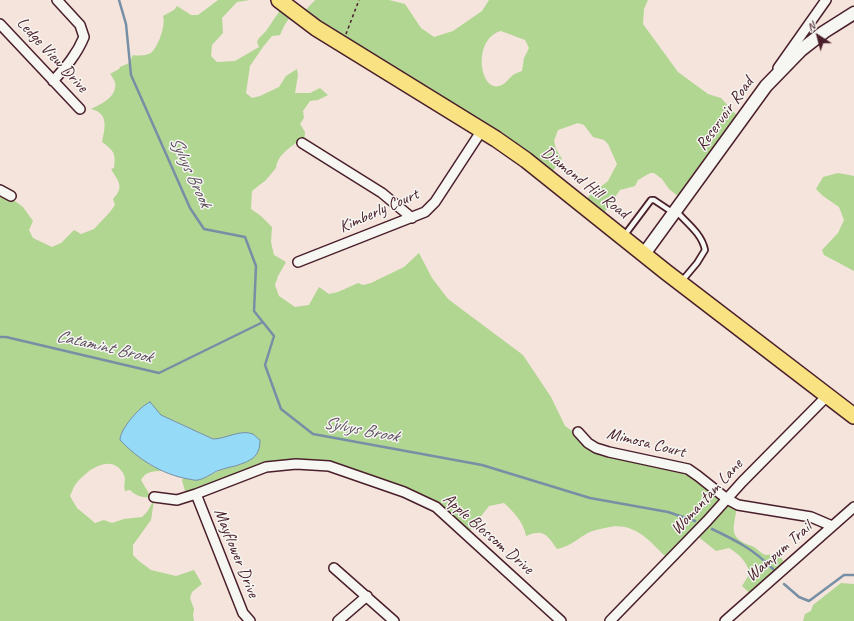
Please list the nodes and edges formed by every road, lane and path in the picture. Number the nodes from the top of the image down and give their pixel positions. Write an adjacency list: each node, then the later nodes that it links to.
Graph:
1 (57, 0): 8 (street)
2 (279, 0): 7 (main road, Diamond Hill Road)
3 (359, 0): 7 (path)
4 (826, 0): 9 (street)
5 (854, 13): 9 (street, Reservoir Road)
6 (0, 24): 8 (street, Ledge View Drive)
7 (342, 45): 11 (main road, Diamond Hill Road)
8 (53, 81): 10 (street, Ledge View Drive)
9 (766, 86): 15 (street, Reservoir Road)
10 (80, 109)
11 (482, 130): 16 (street, Kimberly Court); 17 (main road, Diamond Hill Road)
12 (302, 143): 16 (street)
13 (0, 190): 14 (street)
14 (11, 196)
15 (675, 212): 17 (lane); 18 (street, Reservoir Road); 20 (lane)
16 (412, 218): 19 (street, Kimberly Court)
17 (623, 238): 18 (main road, Diamond Hill Road)
18 (644, 254): 20 (main road, Diamond Hill Road)
19 (298, 262)
20 (680, 283): 21 (main road, Diamond Hill Road)
21 (828, 395): 22 (main road, Diamond Hill Road); 26 (street, Womantam Lane)
22 (854, 416)
23 (578, 432): 26 (street, Mimosa Court)
24 (196, 494): 25 (street, Apple Blossom Drive); 31 (street, Mayflower Drive); 34 (street, Apple Blossom Drive)
25 (154, 497)
26 (726, 499): 28 (street, Mimosa Court); 35 (street, Womantam Lane)
27 (854, 507): 28 (street, Wampum Trail)
28 (832, 526): 36 (street, Wampum Trail)
29 (334, 568): 30 (street)
30 (367, 596): 32 (street); 33 (street)
31 (250, 621)
32 (338, 621)
33 (394, 621)
34 (561, 621)
35 (610, 621)
36 (725, 621)

